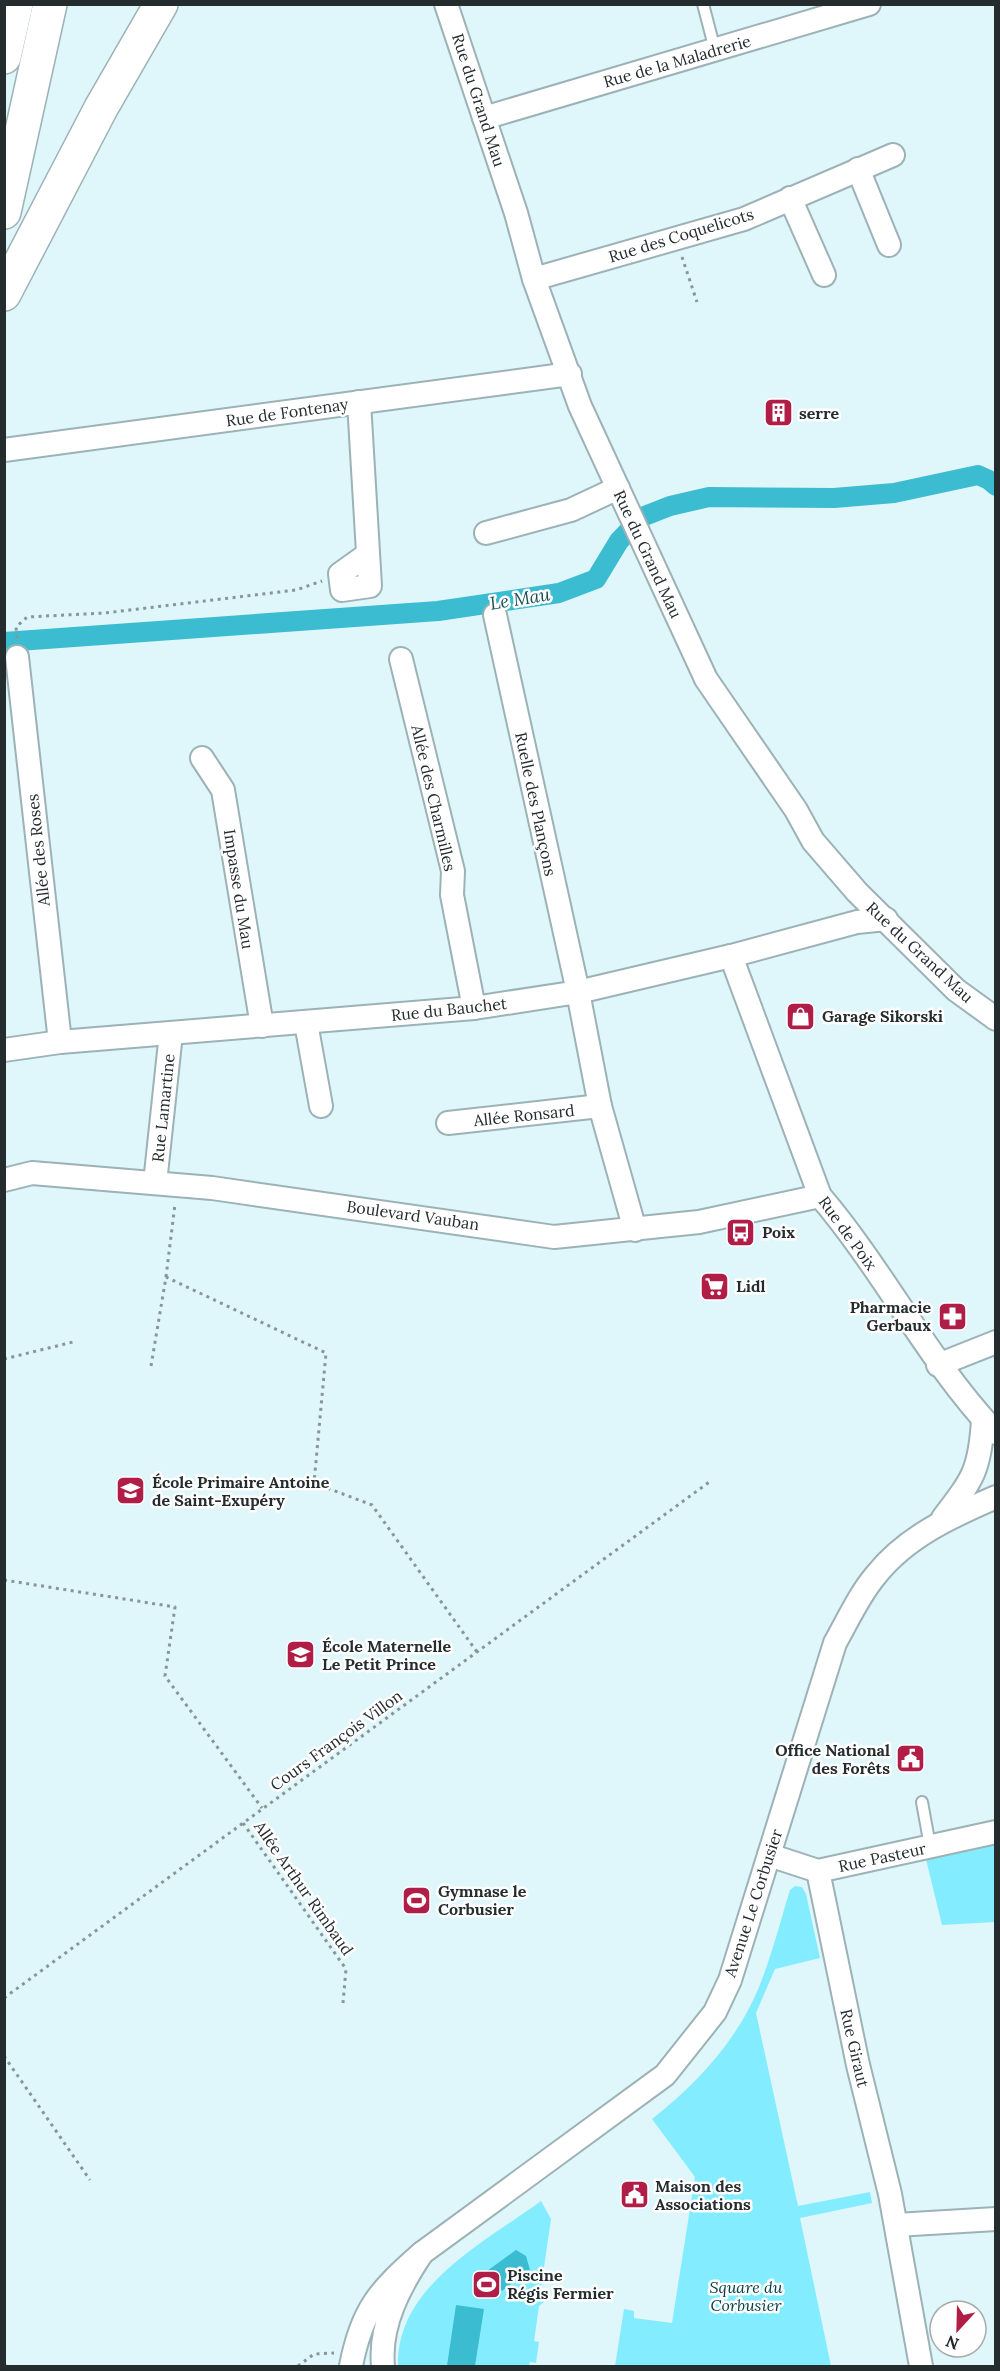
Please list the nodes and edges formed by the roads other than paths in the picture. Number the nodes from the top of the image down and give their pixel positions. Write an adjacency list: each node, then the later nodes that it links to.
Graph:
1 (16, 4): 8 (main road)
2 (50, 4): 13 (main road)
3 (161, 4): 17 (main road)
4 (702, 4): 7 (lane)
5 (870, 4): 7 (street, Rue de la Maladrerie)
6 (447, 5): 9 (street, Rue du Grand Mau)
7 (715, 50): 9 (street, Rue de la Maladrerie)
8 (4, 57)
9 (484, 118): 16 (street, Rue du Grand Mau)
10 (893, 155): 11 (street, Rue des Coquelicots)
11 (858, 169): 12 (street, Rue des Coquelicots); 14 (street)
12 (790, 198): 15 (street); 16 (street, Rue des Coquelicots)
13 (4, 212)
14 (889, 245)
15 (824, 275)
16 (534, 279): 18 (street, Rue du Grand Mau)
17 (4, 294)
18 (570, 374): 19 (street, Rue de Fontenay); 21 (street, Rue du Grand Mau)
19 (359, 402): 20 (street, Rue de Fontenay); 23 (street)
20 (4, 450)
21 (622, 497): 22 (street); 28 (street, Rue du Grand Mau)
22 (486, 533)
23 (340, 574)
24 (495, 615): 30 (street, Ruelle des Plançons)
25 (17, 657): 36 (street, Allée des Roses)
26 (401, 659): 31 (street, Allée des Charmilles)
27 (202, 758): 34 (street, Impasse du Mau)
28 (886, 919): 29 (street, Rue du Bauchet); 32 (street, Rue du Grand Mau)
29 (731, 956): 30 (street, Rue du Bauchet); 43 (street, Rue de Poix)
30 (578, 992): 31 (street, Rue du Bauchet); 39 (street, Ruelle des Plançons)
31 (474, 1008): 33 (street, Rue du Bauchet)
32 (996, 1019)
33 (306, 1023): 34 (street, Rue du Bauchet); 38 (street)
34 (262, 1026): 35 (street, Rue du Bauchet)
35 (171, 1033): 36 (street, Rue du Bauchet); 42 (street, Rue Lamartine)
36 (60, 1042): 37 (street, Rue du Bauchet)
37 (4, 1050)
38 (321, 1106)
39 (600, 1106): 40 (street, Allée Ronsard); 44 (street, Ruelle des Plançons)
40 (448, 1123)
41 (4, 1180): 42 (street, Boulevard Vauban)
42 (155, 1183): 44 (street, Boulevard Vauban)
43 (820, 1196): 44 (street, Boulevard Vauban); 46 (street, Rue de Poix)
44 (635, 1230)
45 (996, 1342): 46 (street)
46 (938, 1365): 47 (street, Rue de Poix)
47 (989, 1427): 49 (street, Rue de Poix)
48 (996, 1497): 49 (street, Avenue Le Corbusier)
49 (941, 1521): 53 (street, Avenue Le Corbusier)
50 (922, 1802): 52 (lane)
51 (996, 1832): 52 (street, Rue Pasteur)
52 (930, 1846): 54 (street, Rue Pasteur)
53 (769, 1855): 54 (street, Rue Pasteur); 57 (street, Avenue Le Corbusier)
54 (818, 1871): 56 (street, Rue Giraut)
55 (996, 2219): 56 (street)
56 (896, 2225): 60 (street, Rue Giraut)
57 (422, 2253): 58 (street, Avenue Le Corbusier); 59 (street, Avenue Le Corbusier)
58 (352, 2359)
59 (383, 2367)
60 (921, 2367)

